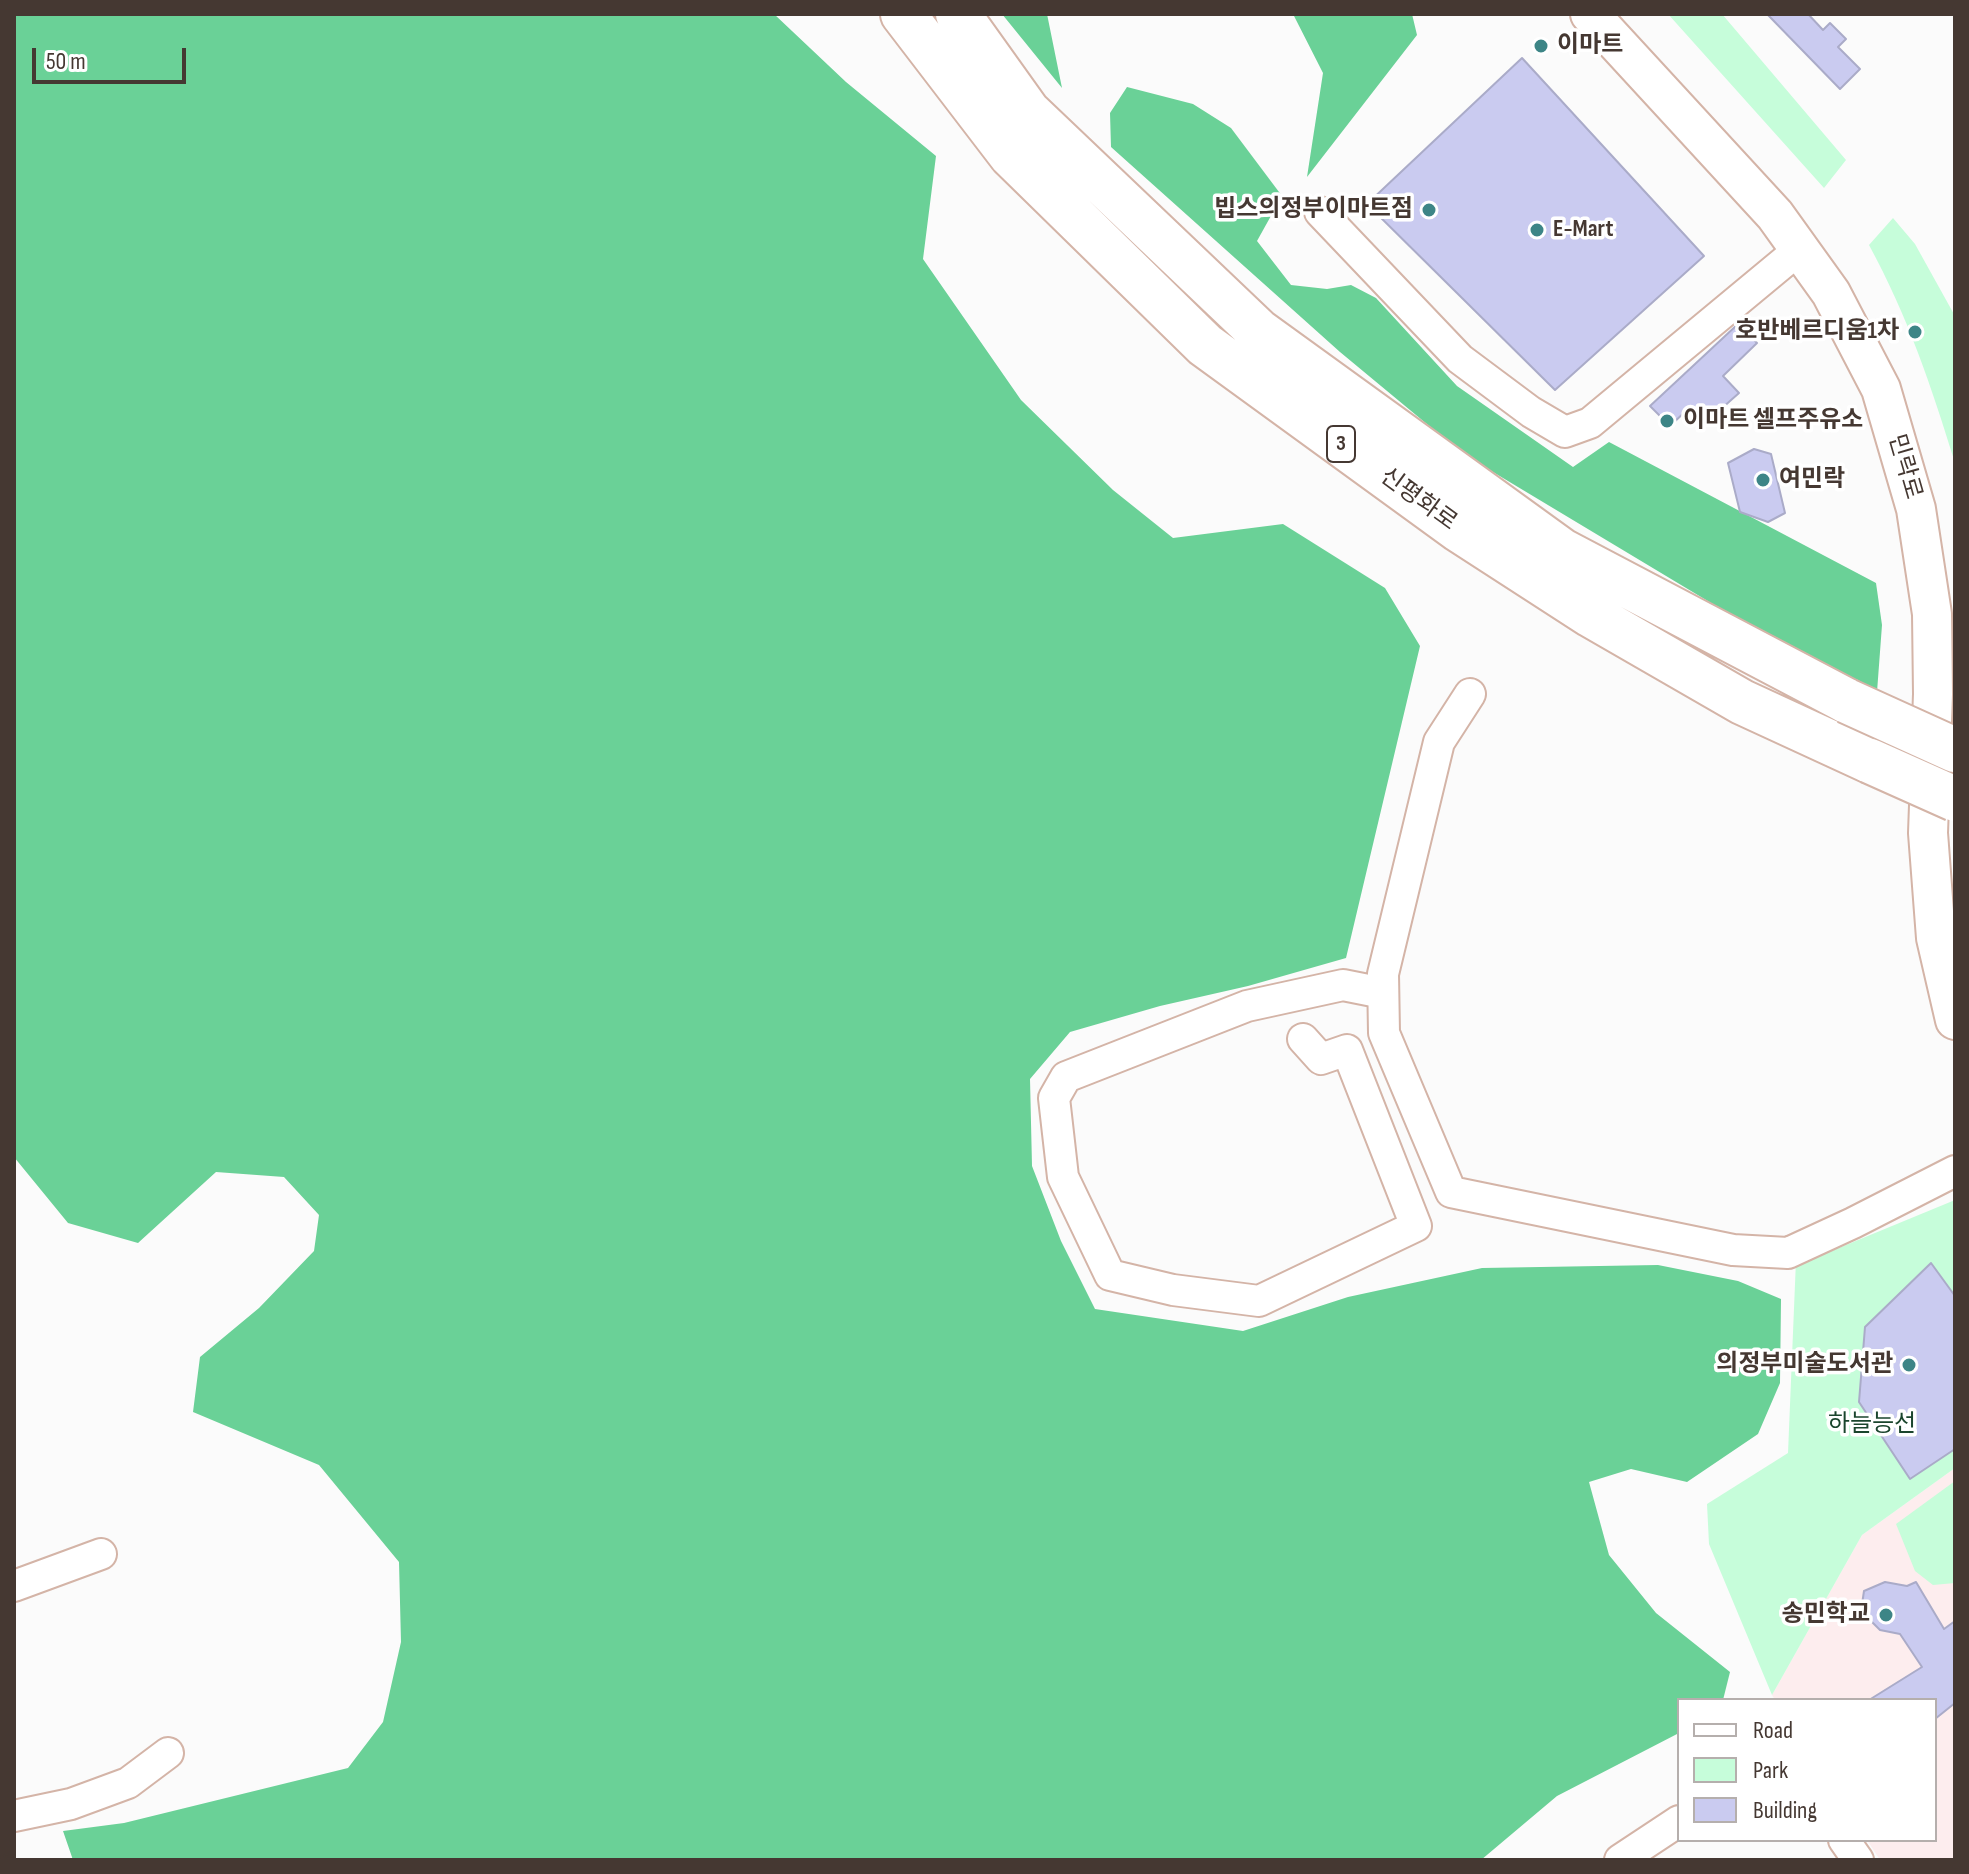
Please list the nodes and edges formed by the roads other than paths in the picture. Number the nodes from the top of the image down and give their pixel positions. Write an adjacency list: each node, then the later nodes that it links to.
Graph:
1 (903, 14): 8 (highway, 신평화로 / 3, bridge)
2 (958, 14): 7 (highway, 신평화로 / 3, bridge)
3 (1590, 14): 5 (main road, 민락로)
4 (1327, 220): 5 (street)
5 (1801, 248): 10 (main road, 민락로)
6 (1470, 694): 9 (street)
7 (1955, 750)
8 (1955, 799)
9 (1383, 993): 11 (street); 12 (street)
10 (1955, 1020)
11 (1303, 1039)
12 (1955, 1171)
13 (101, 1554): 14 (street)
14 (14, 1586)
15 (168, 1753): 16 (street)
16 (14, 1816)
17 (1677, 1822): 18 (street)
18 (1627, 1858)

